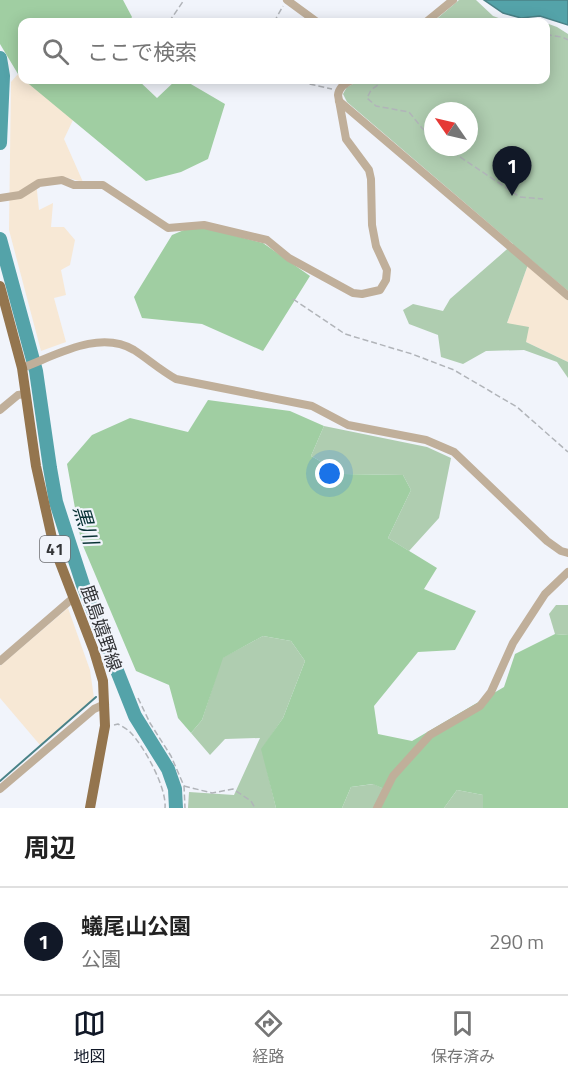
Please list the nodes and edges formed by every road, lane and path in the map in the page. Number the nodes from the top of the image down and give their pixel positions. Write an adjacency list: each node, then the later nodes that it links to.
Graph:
1 (184, 0): 4 (path)
2 (286, 0): 5 (path); 6 (street)
3 (453, 0): 7 (street)
4 (172, 18)
5 (276, 18)
6 (311, 18)
7 (431, 18)
8 (550, 36): 9 (path)
9 (568, 40)
10 (304, 84): 13 (path)
11 (344, 84): 13 (street)
12 (379, 84): 14 (path)
13 (338, 95): 16 (street); 19 (street)
14 (424, 130)
15 (458, 156): 17 (path)
16 (4, 198)
17 (543, 199)
18 (0, 286): 21 (main road, 鹿島嬉野線 / 41)
19 (568, 296)
20 (293, 299): 24 (path)
21 (22, 368): 22 (main road, 鹿島嬉野線 / 41); 25 (street)
22 (25, 393): 23 (street); 27 (main road, 鹿島嬉野線 / 41)
23 (0, 410)
24 (568, 452)
25 (568, 553)
26 (568, 572): 38 (street)
27 (73, 598): 28 (street); 30 (main road, 鹿島嬉野線 / 41)
28 (0, 661)
29 (138, 698): 32 (path)
30 (105, 704): 31 (main road, 鹿島嬉野線 / 41); 33 (street)
31 (105, 726): 34 (main road, 鹿島嬉野線 / 41); 35 (path)
32 (184, 786): 36 (path); 37 (path)
33 (0, 789)
34 (90, 808)
35 (165, 808)
36 (185, 808)
37 (255, 808)
38 (377, 808)

